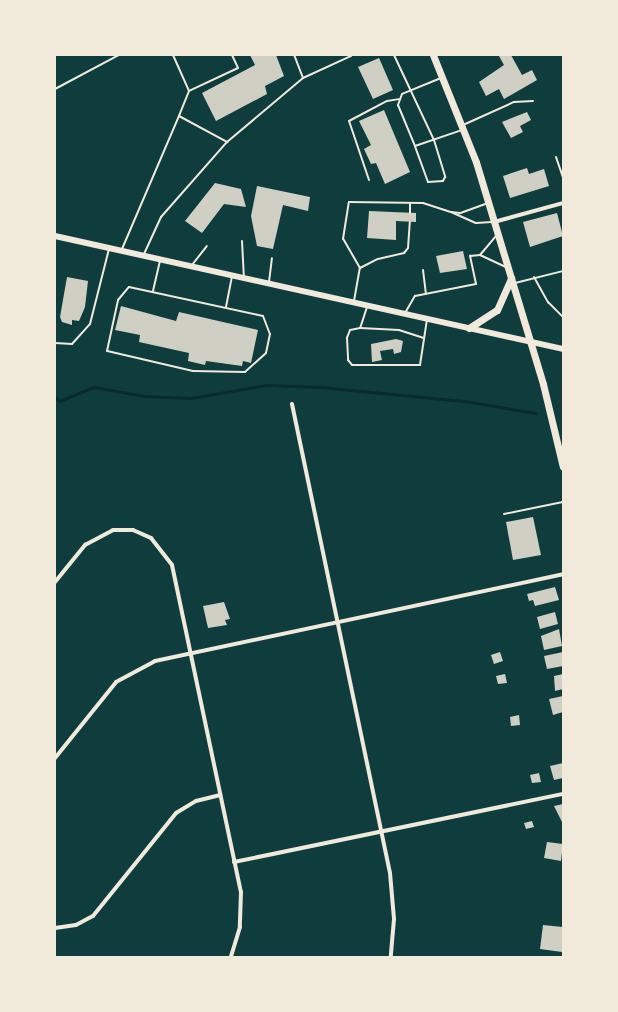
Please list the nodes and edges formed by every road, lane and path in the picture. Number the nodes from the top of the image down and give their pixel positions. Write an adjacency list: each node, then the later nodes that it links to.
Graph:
1 (119, 55): 10 (lane)
2 (173, 55): 12 (lane)
3 (232, 55): 12 (lane)
4 (294, 55): 9 (lane)
5 (394, 55): 11 (lane)
6 (433, 55): 8 (main road)
7 (351, 56): 9 (lane)
8 (442, 77): 11 (lane); 16 (main road)
9 (303, 78): 18 (lane)
10 (55, 89)
11 (412, 90): 13 (lane); 17 (lane)
12 (189, 91): 15 (lane)
13 (399, 99): 19 (lane); 22 (lane)
14 (533, 101): 16 (lane)
15 (179, 116): 18 (lane); 35 (lane)
16 (464, 127): 17 (lane); 24 (main road)
17 (434, 140): 19 (lane); 19 (lane)
18 (227, 142): 36 (lane)
19 (415, 146)
20 (556, 157): 21 (lane)
21 (563, 177)
22 (369, 180)
23 (410, 203): 26 (lane); 27 (lane); 41 (lane)
24 (489, 203): 26 (lane); 29 (main road)
25 (563, 203): 29 (street)
26 (451, 212): 29 (lane)
27 (410, 213)
28 (410, 222): 41 (lane)
29 (494, 222): 30 (main road)
30 (498, 233): 37 (lane); 42 (main road)
31 (55, 236): 34 (main road)
32 (242, 241): 47 (lane)
33 (206, 246): 40 (lane)
34 (109, 248): 35 (main road); 62 (lane)
35 (122, 251): 36 (main road)
36 (143, 255): 39 (main road)
37 (480, 255): 42 (lane); 51 (lane)
38 (272, 258): 49 (lane)
39 (161, 259): 40 (main road); 50 (lane)
40 (191, 266): 45 (main road)
41 (360, 268): 52 (lane)
42 (508, 268): 48 (main road)
43 (423, 270): 51 (lane)
44 (563, 271): 46 (lane)
45 (232, 275): 47 (main road); 54 (lane)
46 (534, 277): 48 (lane); 56 (lane)
47 (244, 278): 49 (main road)
48 (512, 280): 59 (main road); 61 (main road)
49 (268, 283): 52 (main road)
50 (153, 291): 54 (lane); 54 (lane)
51 (426, 294): 55 (lane)
52 (354, 302): 53 (main road)
53 (367, 305): 55 (main road); 58 (lane)
54 (226, 307)
55 (404, 314): 57 (main road)
56 (563, 317)
57 (428, 319): 59 (main road); 60 (lane)
58 (360, 328): 60 (lane); 60 (lane)
59 (469, 328): 61 (main road)
60 (424, 338)
61 (531, 342): 63 (main road); 65 (main road)
62 (55, 343)
63 (563, 349)
64 (292, 404): 71 (street)
65 (560, 438): 66 (main road)
66 (563, 467)
67 (563, 502): 68 (lane)
68 (504, 514)
69 (563, 574): 71 (street)
70 (55, 582): 72 (street)
71 (338, 621): 72 (street); 76 (street)
72 (190, 652): 73 (street); 75 (street)
73 (55, 758)
74 (563, 794): 76 (street)
75 (220, 795): 77 (street); 78 (street)
76 (382, 832): 77 (street); 80 (street)
77 (234, 862): 79 (street)
78 (55, 928)
79 (232, 957)
80 (390, 957)

